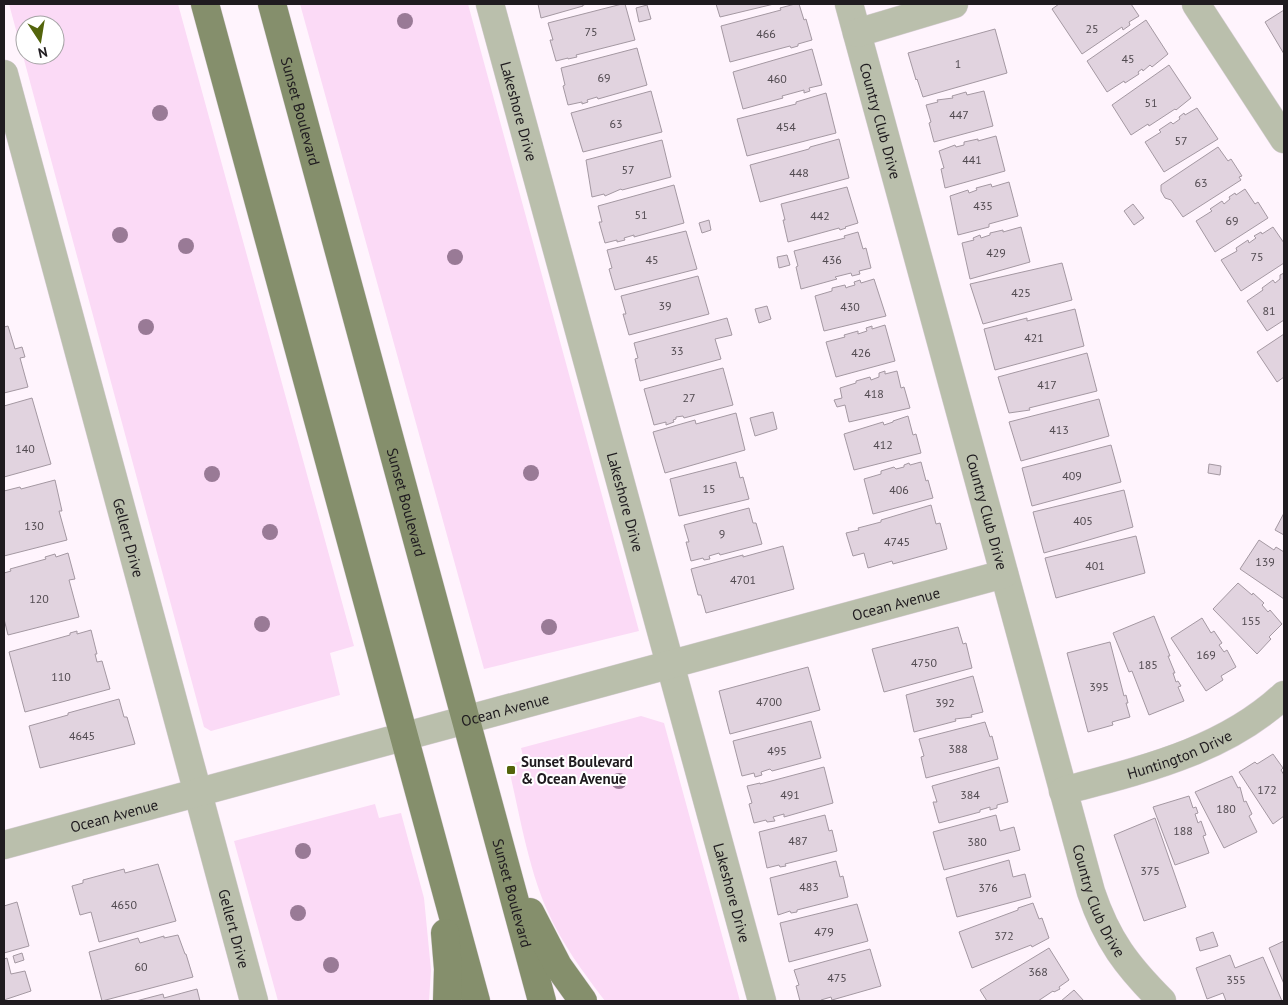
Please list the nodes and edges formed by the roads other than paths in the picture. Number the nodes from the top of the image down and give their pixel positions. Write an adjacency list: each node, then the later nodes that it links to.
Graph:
1 (205, 4): 14 (main road)
2 (272, 4): 13 (main road, Sunset Boulevard)
3 (490, 4): 11 (street, Lakeshore Drive)
4 (849, 4): 7 (street, Country Club Drive)
5 (954, 4): 7 (street)
6 (1196, 4): 9 (street)
7 (857, 33): 10 (street, Country Club Drive)
8 (4, 74): 16 (street, Gellert Drive)
9 (1284, 139)
10 (1004, 574): 11 (street, Ocean Avenue); 15 (street, Country Club Drive)
11 (670, 664): 13 (street, Ocean Avenue); 25 (street, Lakeshore Drive)
12 (1284, 695): 15 (street, Huntington Drive)
13 (466, 720): 14 (street, Ocean Avenue); 17 (main road, Sunset Boulevard)
14 (404, 736): 16 (street, Ocean Avenue); 18 (main road)
15 (1063, 791): 26 (street, Country Club Drive)
16 (198, 793): 19 (street, Ocean Avenue); 20 (street, Gellert Drive)
17 (496, 830): 23 (main road, Sunset Boulevard); 24 (main road)
18 (432, 840): 21 (main road); 22 (main road)
19 (4, 845)
20 (254, 1001)
21 (447, 1001)
22 (476, 1001)
23 (542, 1001)
24 (583, 1001)
25 (762, 1001)
26 (1162, 1001)

